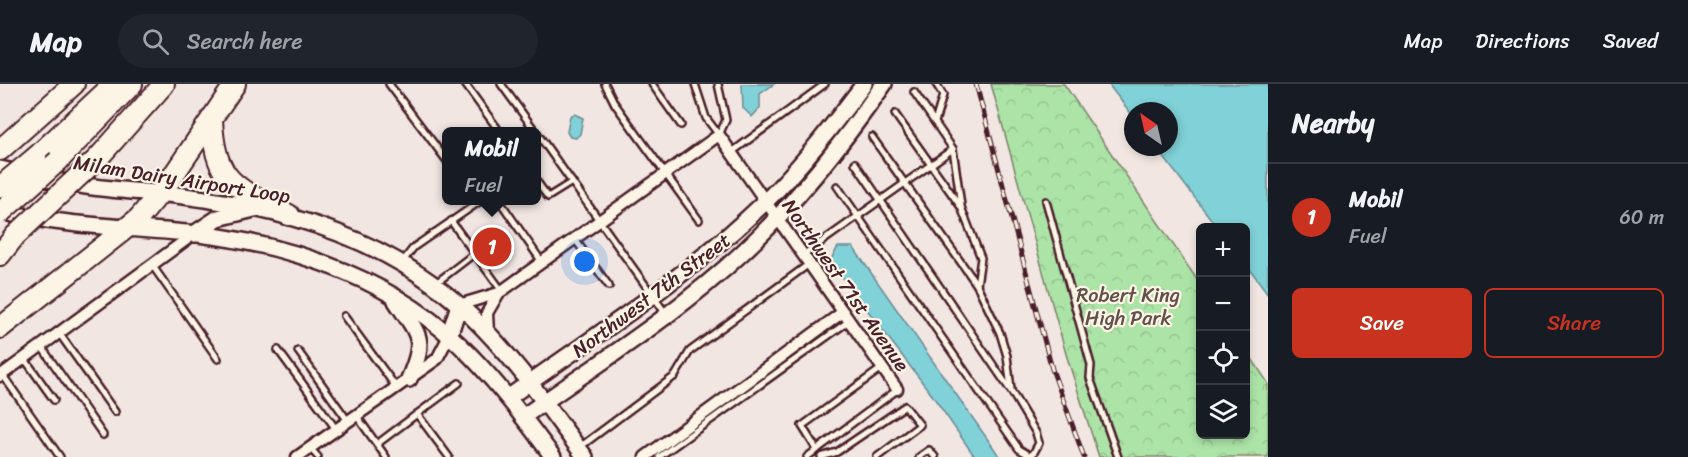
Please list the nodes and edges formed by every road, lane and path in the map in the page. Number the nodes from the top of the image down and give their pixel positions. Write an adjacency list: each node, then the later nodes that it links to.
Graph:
1 (74, 84): 27 (highway)
2 (114, 84): 38 (highway, bridge)
3 (132, 84): 48 (highway, bridge)
4 (164, 84): 58 (highway, bridge)
5 (235, 84): 19 (highway)
6 (389, 84): 30 (lane)
7 (465, 84): 22 (lane)
8 (501, 84): 23 (lane)
9 (605, 84): 34 (lane)
10 (652, 84): 21 (lane)
11 (694, 84): 24 (lane)
12 (718, 84): 24 (lane)
13 (825, 84): 29 (lane)
14 (864, 84): 43 (main road, Northwest 7th Street)
15 (884, 84): 51 (main road, Northwest 7th Street)
16 (936, 84): 20 (lane)
17 (914, 92): 20 (lane)
18 (895, 114): 32 (lane)
19 (212, 118): 40 (highway); 49 (highway)
20 (935, 122): 28 (lane)
21 (681, 125)
22 (496, 127)
23 (532, 127)
24 (719, 135): 29 (street, Northwest 71st Avenue); 34 (street)
25 (872, 137): 36 (lane)
26 (541, 139): 35 (lane)
27 (1, 149)
28 (953, 149): 32 (lane); 46 (lane)
29 (731, 152): 43 (street, Northwest 71st Avenue)
30 (442, 154)
31 (855, 163): 41 (lane)
32 (930, 165): 36 (lane); 46 (lane)
33 (0, 169): 40 (main road, Milam Dairy Airport Loop)
34 (665, 173): 52 (street); 53 (lane)
35 (572, 182): 39 (lane); 52 (lane)
36 (905, 183): 41 (lane); 66 (lane)
37 (837, 186): 50 (lane)
38 (0, 187)
39 (541, 188)
40 (160, 195): 47 (main road, Milam Dairy Airport Loop); 55 (highway)
41 (880, 201): 50 (lane); 91 (lane)
42 (1046, 201): 119 (lane)
43 (765, 202): 51 (street, Northwest 71st Avenue); 69 (main road, Northwest 7th Street)
44 (476, 205): 54 (lane)
45 (502, 205): 62 (lane)
46 (961, 207): 66 (lane)
47 (256, 208): 49 (main road, Milam Dairy Airport Loop); 56 (main road)
48 (0, 212): 55 (main road)
49 (289, 215): 63 (main road, Milam Dairy Airport Loop)
50 (858, 216): 61 (lane); 105 (lane)
51 (777, 219): 61 (street, Northwest 71st Avenue); 72 (main road, Northwest 7th Street)
52 (600, 220): 57 (street); 69 (lane)
53 (699, 220)
54 (452, 221): 59 (lane); 63 (lane)
55 (129, 229): 56 (main road); 75 (highway)
56 (194, 234): 64 (street); 70 (main road)
57 (574, 238): 62 (street); 67 (lane)
58 (7, 242): 60 (highway)
59 (474, 253): 65 (lane); 68 (lane)
60 (0, 255)
61 (806, 259): 74 (street, Northwest 71st Avenue); 104 (lane)
62 (542, 262): 68 (street)
63 (402, 263): 65 (main road, Milam Dairy Airport Loop)
64 (152, 265): 76 (street); 83 (lane)
65 (434, 285): 71 (main road, Milam Dairy Airport Loop)
66 (977, 285): 91 (lane)
67 (609, 286)
68 (501, 292): 71 (street); 77 (street)
69 (652, 293): 72 (lane); 87 (main road, Northwest 7th Street)
70 (393, 296): 78 (main road); 86 (main road)
71 (459, 304): 77 (main road, Milam Dairy Airport Loop); 78 (main road)
72 (666, 314): 94 (main road, Northwest 7th Street)
73 (344, 316): 89 (lane)
74 (846, 316): 84 (street, Northwest 71st Avenue); 112 (street); 113 (lane)
75 (0, 328)
76 (59, 333): 79 (street); 95 (lane)
77 (488, 333): 87 (main road, Milam Dairy Airport Loop)
78 (449, 336): 86 (street); 92 (main road)
79 (41, 346): 82 (street); 100 (lane)
80 (279, 350): 99 (lane)
81 (298, 351): 98 (lane)
82 (24, 358): 85 (street); 93 (lane)
83 (218, 359)
84 (882, 368): 90 (street, Northwest 71st Avenue); 103 (lane)
85 (1, 375): 107 (lane)
86 (409, 379): 89 (street)
87 (530, 382): 92 (main road, Northwest 7th Street); 94 (main road, Milam Dairy Airport Loop)
88 (459, 383): 96 (lane)
89 (396, 387): 98 (street)
90 (897, 389): 103 (lane)
91 (1011, 391): 105 (lane)
92 (508, 397): 97 (main road)
93 (54, 400)
94 (544, 402): 97 (main road, Northwest 7th Street); 104 (main road, Milam Dairy Airport Loop)
95 (115, 412)
96 (417, 414): 101 (lane); 111 (lane)
97 (524, 417): 106 (main road)
98 (352, 418): 99 (street); 101 (lane)
99 (336, 429): 102 (street)
100 (103, 435)
101 (377, 444): 110 (lane)
102 (310, 448): 108 (street); 109 (lane)
103 (817, 450): 114 (lane)
104 (581, 452)
105 (1034, 455)
106 (550, 456)
107 (60, 457)
108 (297, 457)
109 (318, 457)
110 (386, 457)
111 (450, 457)
112 (645, 457)
113 (659, 457)
114 (807, 457)
115 (822, 457): 116 (lane)
116 (877, 457)
117 (919, 457): 118 (lane)
118 (935, 457)
119 (1118, 457)

